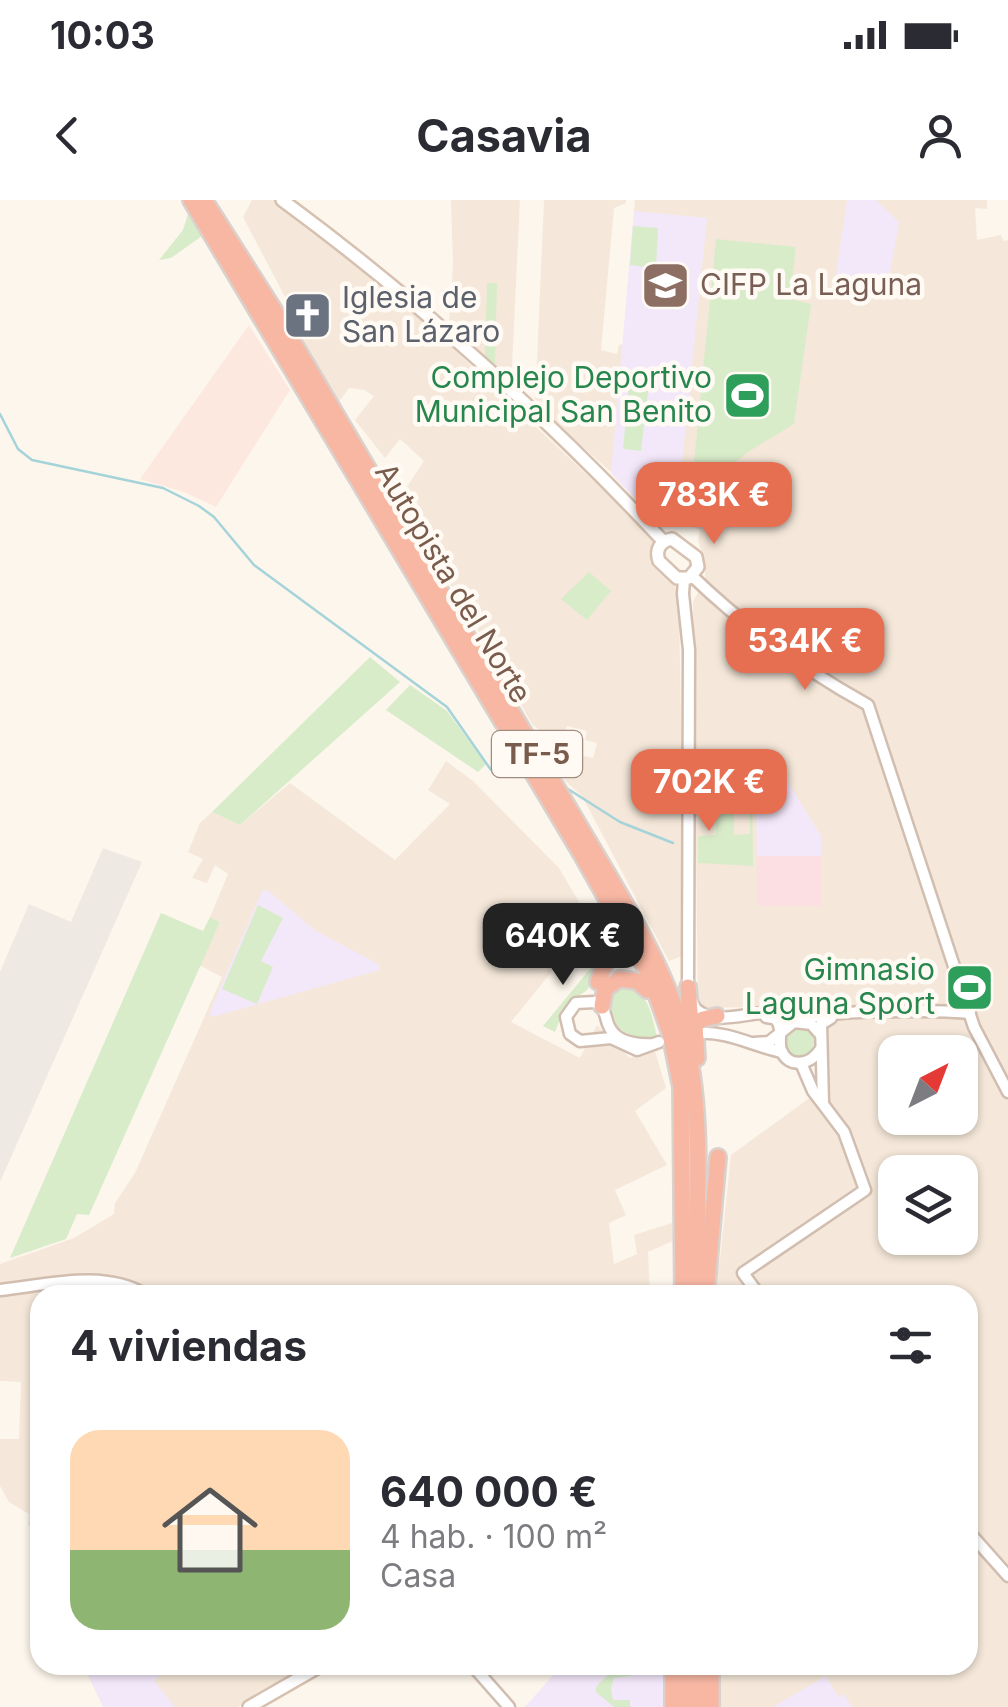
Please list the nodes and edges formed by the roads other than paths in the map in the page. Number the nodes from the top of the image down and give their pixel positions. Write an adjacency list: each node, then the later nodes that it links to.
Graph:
1 (183, 200): 5 (highway)
2 (191, 200): 5 (highway, Autopista del Norte / TF-5)
3 (208, 200): 36 (highway, Autopista del Norte / TF-5)
4 (282, 200): 6 (main road)
5 (227, 257): 10 (highway, Autopista del Norte / TF-5)
6 (664, 542): 7 (main road); 7 (main road)
7 (688, 578): 8 (street); 9 (street)
8 (717, 600): 9 (street); 18 (street)
9 (688, 618): 13 (street)
10 (582, 855): 11 (highway); 35 (highway, Autopista del Norte / TF-5)
11 (608, 913): 12 (highway); 14 (highway)
12 (598, 982): 15 (street)
13 (688, 987): 20 (street); 27 (highway)
14 (648, 990): 15 (highway); 35 (highway)
15 (594, 1003): 23 (street); 26 (street)
16 (784, 1012): 17 (street); 21 (street); 22 (street)
17 (844, 1012): 19 (street); 22 (street)
18 (970, 1013): 19 (street); 32 (street)
19 (876, 1014): 25 (street)
20 (717, 1016): 21 (street); 27 (highway)
21 (762, 1016): 24 (street)
22 (800, 1022): 24 (street); 25 (street)
23 (608, 1024): 26 (street); 26 (street)
24 (779, 1034): 28 (street); 30 (street)
25 (820, 1035): 29 (street)
26 (601, 1038)
27 (697, 1041): 28 (street); 36 (highway)
28 (748, 1042): 30 (street)
29 (820, 1049): 31 (street); 33 (street)
30 (782, 1052): 31 (street)
31 (801, 1063): 33 (street)
32 (1008, 1092)
33 (823, 1104): 42 (street)
34 (718, 1157): 41 (highway)
35 (684, 1195): 39 (highway, Autopista del Norte / TF-5)
36 (696, 1232): 40 (highway, Autopista del Norte / TF-5)
37 (52, 1285): 38 (street)
38 (127, 1285)
39 (683, 1285)
40 (696, 1285)
41 (707, 1285)
42 (751, 1285)
43 (30, 1287): 44 (street)
44 (0, 1290)
45 (978, 1542): 46 (street)
46 (1008, 1576)
47 (304, 1675): 54 (main road)
48 (481, 1675): 55 (street)
49 (673, 1675): 56 (highway)
50 (685, 1675): 57 (highway)
51 (702, 1675): 53 (highway)
52 (710, 1675): 53 (highway)
53 (709, 1704)
54 (248, 1707)
55 (509, 1707)
56 (673, 1707)
57 (686, 1707)

